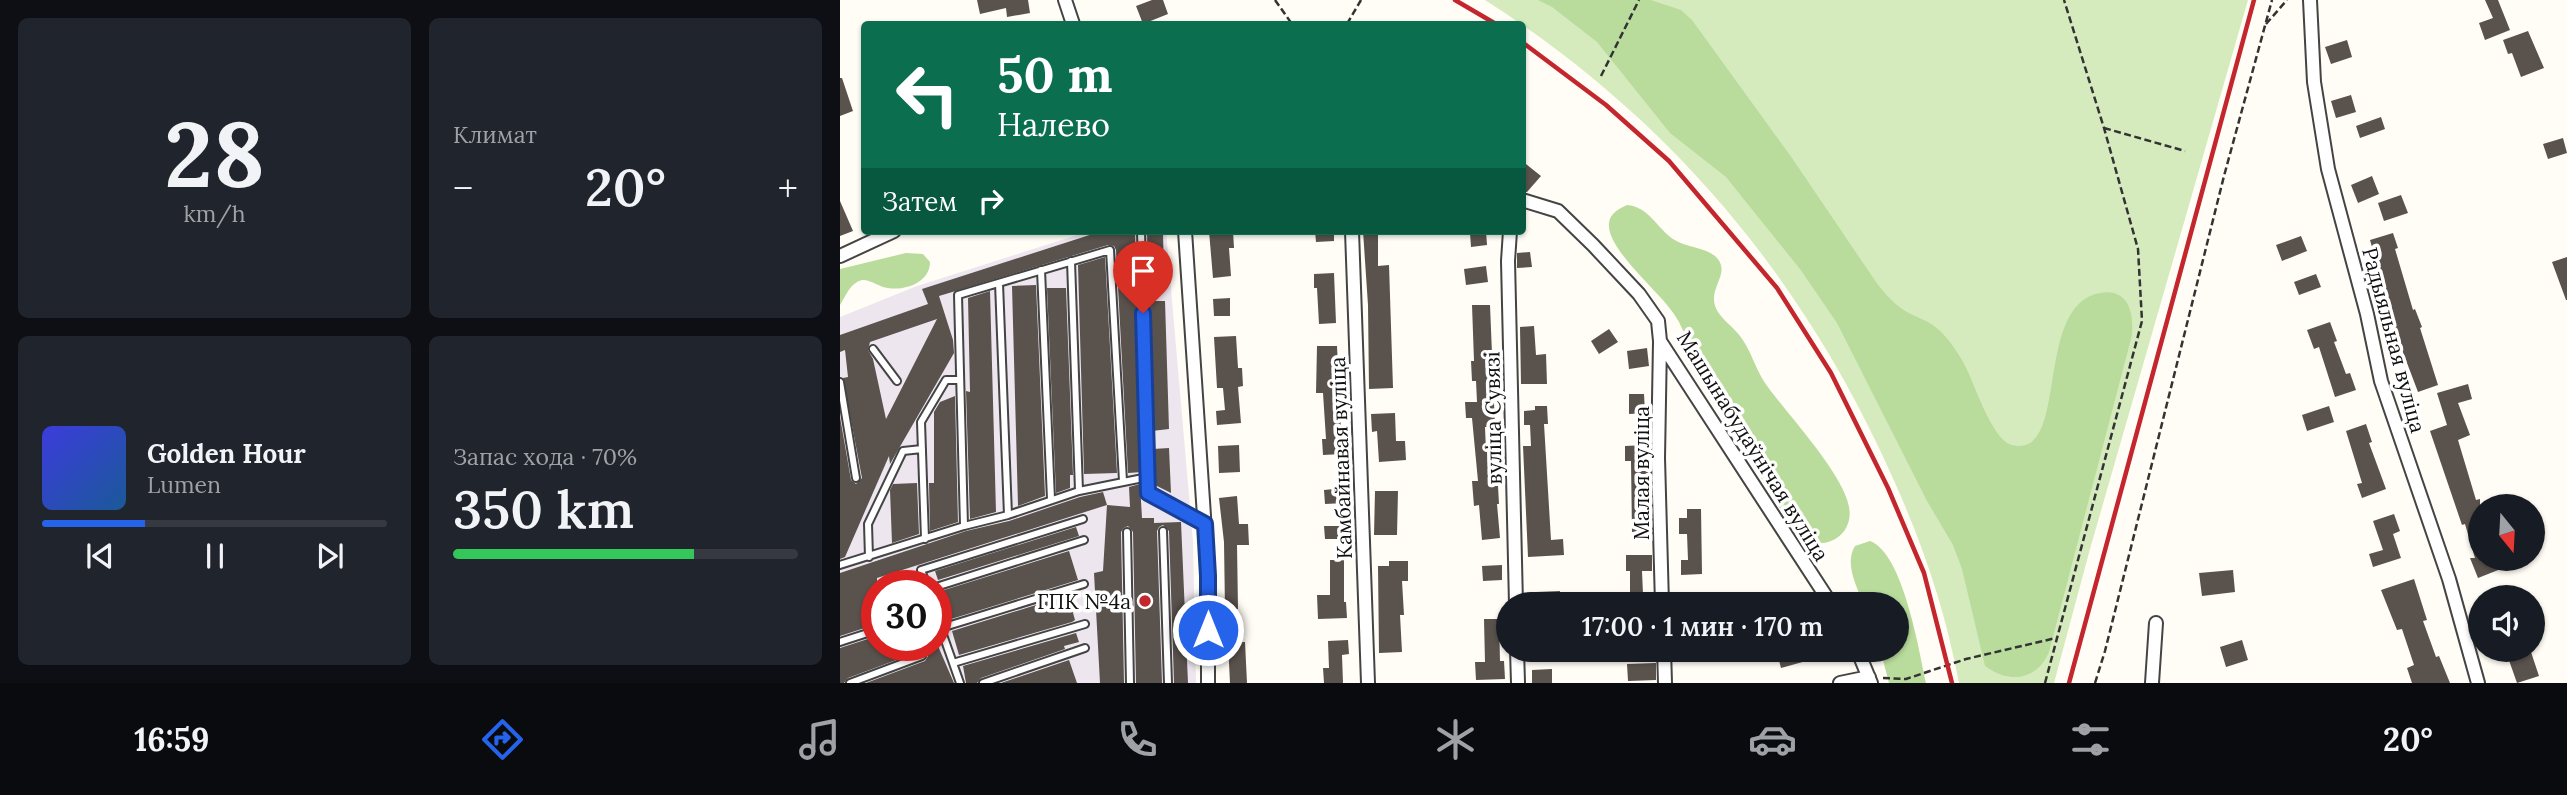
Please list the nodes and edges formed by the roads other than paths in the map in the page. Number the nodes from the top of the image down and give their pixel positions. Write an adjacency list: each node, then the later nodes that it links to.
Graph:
1 (1065, 0): 3 (street)
2 (2310, 0): 65 (street, Радыяльная вуліца)
3 (1072, 21)
4 (1526, 201): 14 (street, Машынабудаўнічая вуліца)
5 (885, 235): 10 (street)
6 (1141, 235): 20 (lane)
7 (1185, 235): 27 (street)
8 (1352, 235): 60 (street, Камбайнавая вуліца)
9 (1510, 235): 38 (street, вуліца Сувязі)
10 (840, 256)
11 (1071, 261): 12 (lane); 22 (lane); 23 (lane)
12 (1041, 270): 13 (lane); 24 (lane)
13 (999, 283): 16 (lane); 25 (lane)
14 (1660, 341): 39 (street, Малая вуліца); 40 (street, Машынабудаўнічая вуліца)
15 (873, 349): 17 (lane)
16 (960, 380): 19 (lane); 28 (lane)
17 (897, 381)
18 (840, 382): 21 (lane)
19 (922, 449): 31 (lane); 33 (lane)
20 (1148, 477): 22 (lane); 27 (lane)
21 (856, 478)
22 (1123, 481): 23 (lane)
23 (1079, 491): 24 (lane)
24 (1051, 499): 25 (lane)
25 (1008, 515): 28 (lane)
26 (1083, 519): 35 (lane)
27 (1205, 524): 59 (street)
28 (964, 526): 31 (lane)
29 (1163, 531): 58 (lane)
30 (1127, 532): 57 (lane)
31 (925, 539): 33 (lane)
32 (1084, 540): 36 (lane)
33 (869, 557): 34 (lane)
34 (840, 565)
35 (921, 570)
36 (952, 582)
37 (1084, 584): 43 (lane)
38 (1516, 592)
39 (1662, 592)
40 (1823, 592)
41 (2156, 623): 64 (street)
42 (1085, 624): 52 (lane)
43 (952, 625)
44 (861, 635): 45 (lane)
45 (840, 642)
46 (1085, 648): 56 (lane)
47 (952, 660): 52 (lane)
48 (909, 661): 54 (lane)
49 (1517, 662): 61 (street)
50 (1664, 662): 62 (street)
51 (1862, 662): 53 (street)
52 (953, 663): 55 (lane)
53 (1870, 680): 63 (street)
54 (850, 683)
55 (960, 683)
56 (983, 683)
57 (1130, 683)
58 (1168, 683)
59 (1208, 683)
60 (1368, 683)
61 (1518, 683)
62 (1665, 683)
63 (1840, 683)
64 (2152, 683)
65 (2478, 683)

